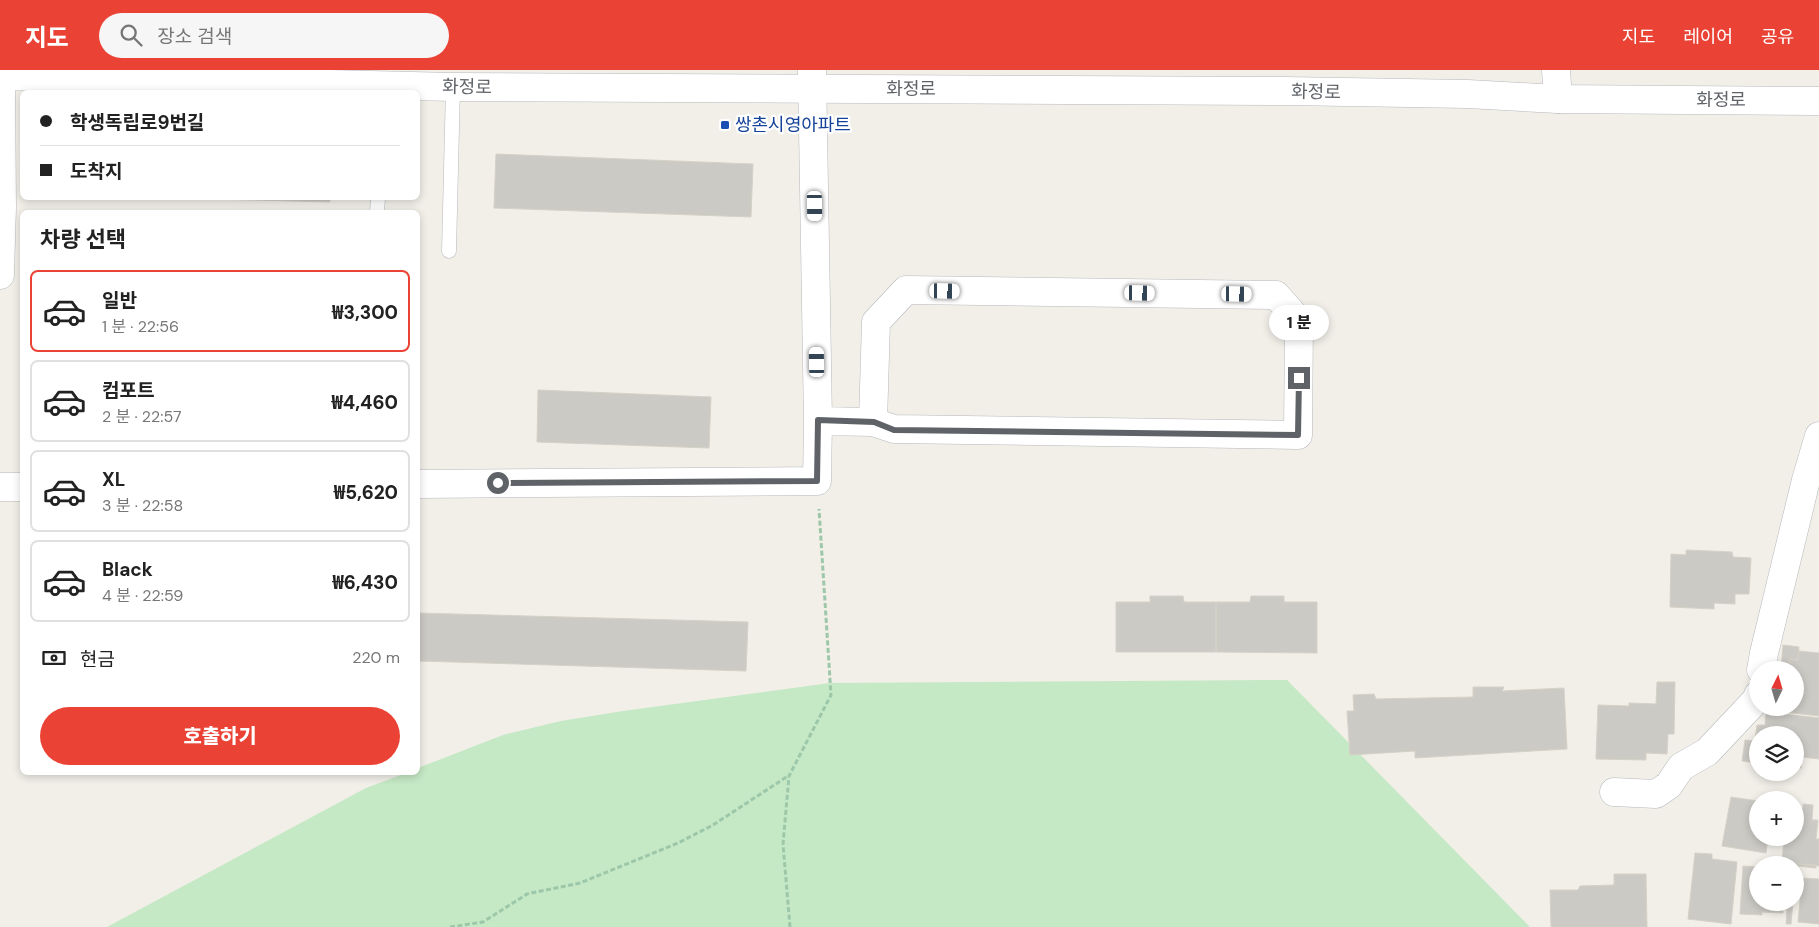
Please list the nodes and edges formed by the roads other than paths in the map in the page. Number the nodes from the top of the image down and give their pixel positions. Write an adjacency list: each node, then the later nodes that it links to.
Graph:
1 (1556, 70): 7 (street)
2 (1, 74): 3 (street, 화정로); 9 (street)
3 (101, 74): 6 (street, 화정로)
4 (813, 79): 5 (street, 화정로); 7 (street, 화정로); 12 (street)
5 (454, 87): 6 (street, 화정로); 10 (lane)
6 (383, 89)
7 (1558, 99): 8 (street, 화정로)
8 (1819, 101)
9 (1, 207): 11 (street)
10 (449, 251)
11 (0, 275)
12 (818, 420): 13 (street); 15 (street)
13 (874, 422): 13 (street)
14 (1819, 436): 18 (street)
15 (420, 484)
16 (0, 487): 17 (street)
17 (20, 487)
18 (1763, 661)
19 (1749, 707): 20 (street)
20 (1614, 792)

